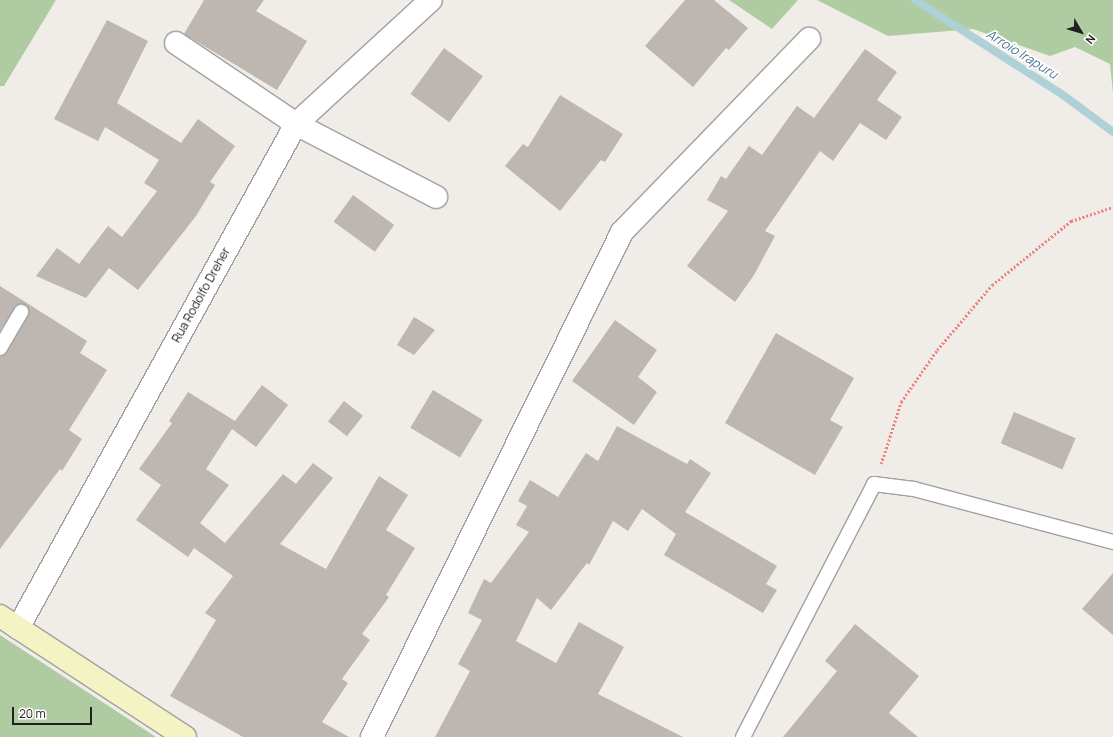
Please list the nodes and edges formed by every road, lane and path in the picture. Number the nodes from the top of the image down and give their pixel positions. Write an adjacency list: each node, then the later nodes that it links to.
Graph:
1 (431, 0): 4 (street, Rua Rodolfo Dreher)
2 (809, 39): 13 (street)
3 (176, 43): 4 (street)
4 (296, 124): 5 (street); 11 (street, Rua Rodolfo Dreher)
5 (436, 197)
6 (1113, 207): 9 (path)
7 (21, 312): 8 (lane)
8 (0, 348)
9 (874, 484): 10 (lane); 14 (lane)
10 (1113, 542)
11 (9, 622): 12 (main road)
12 (185, 737)
13 (372, 737)
14 (743, 737)

